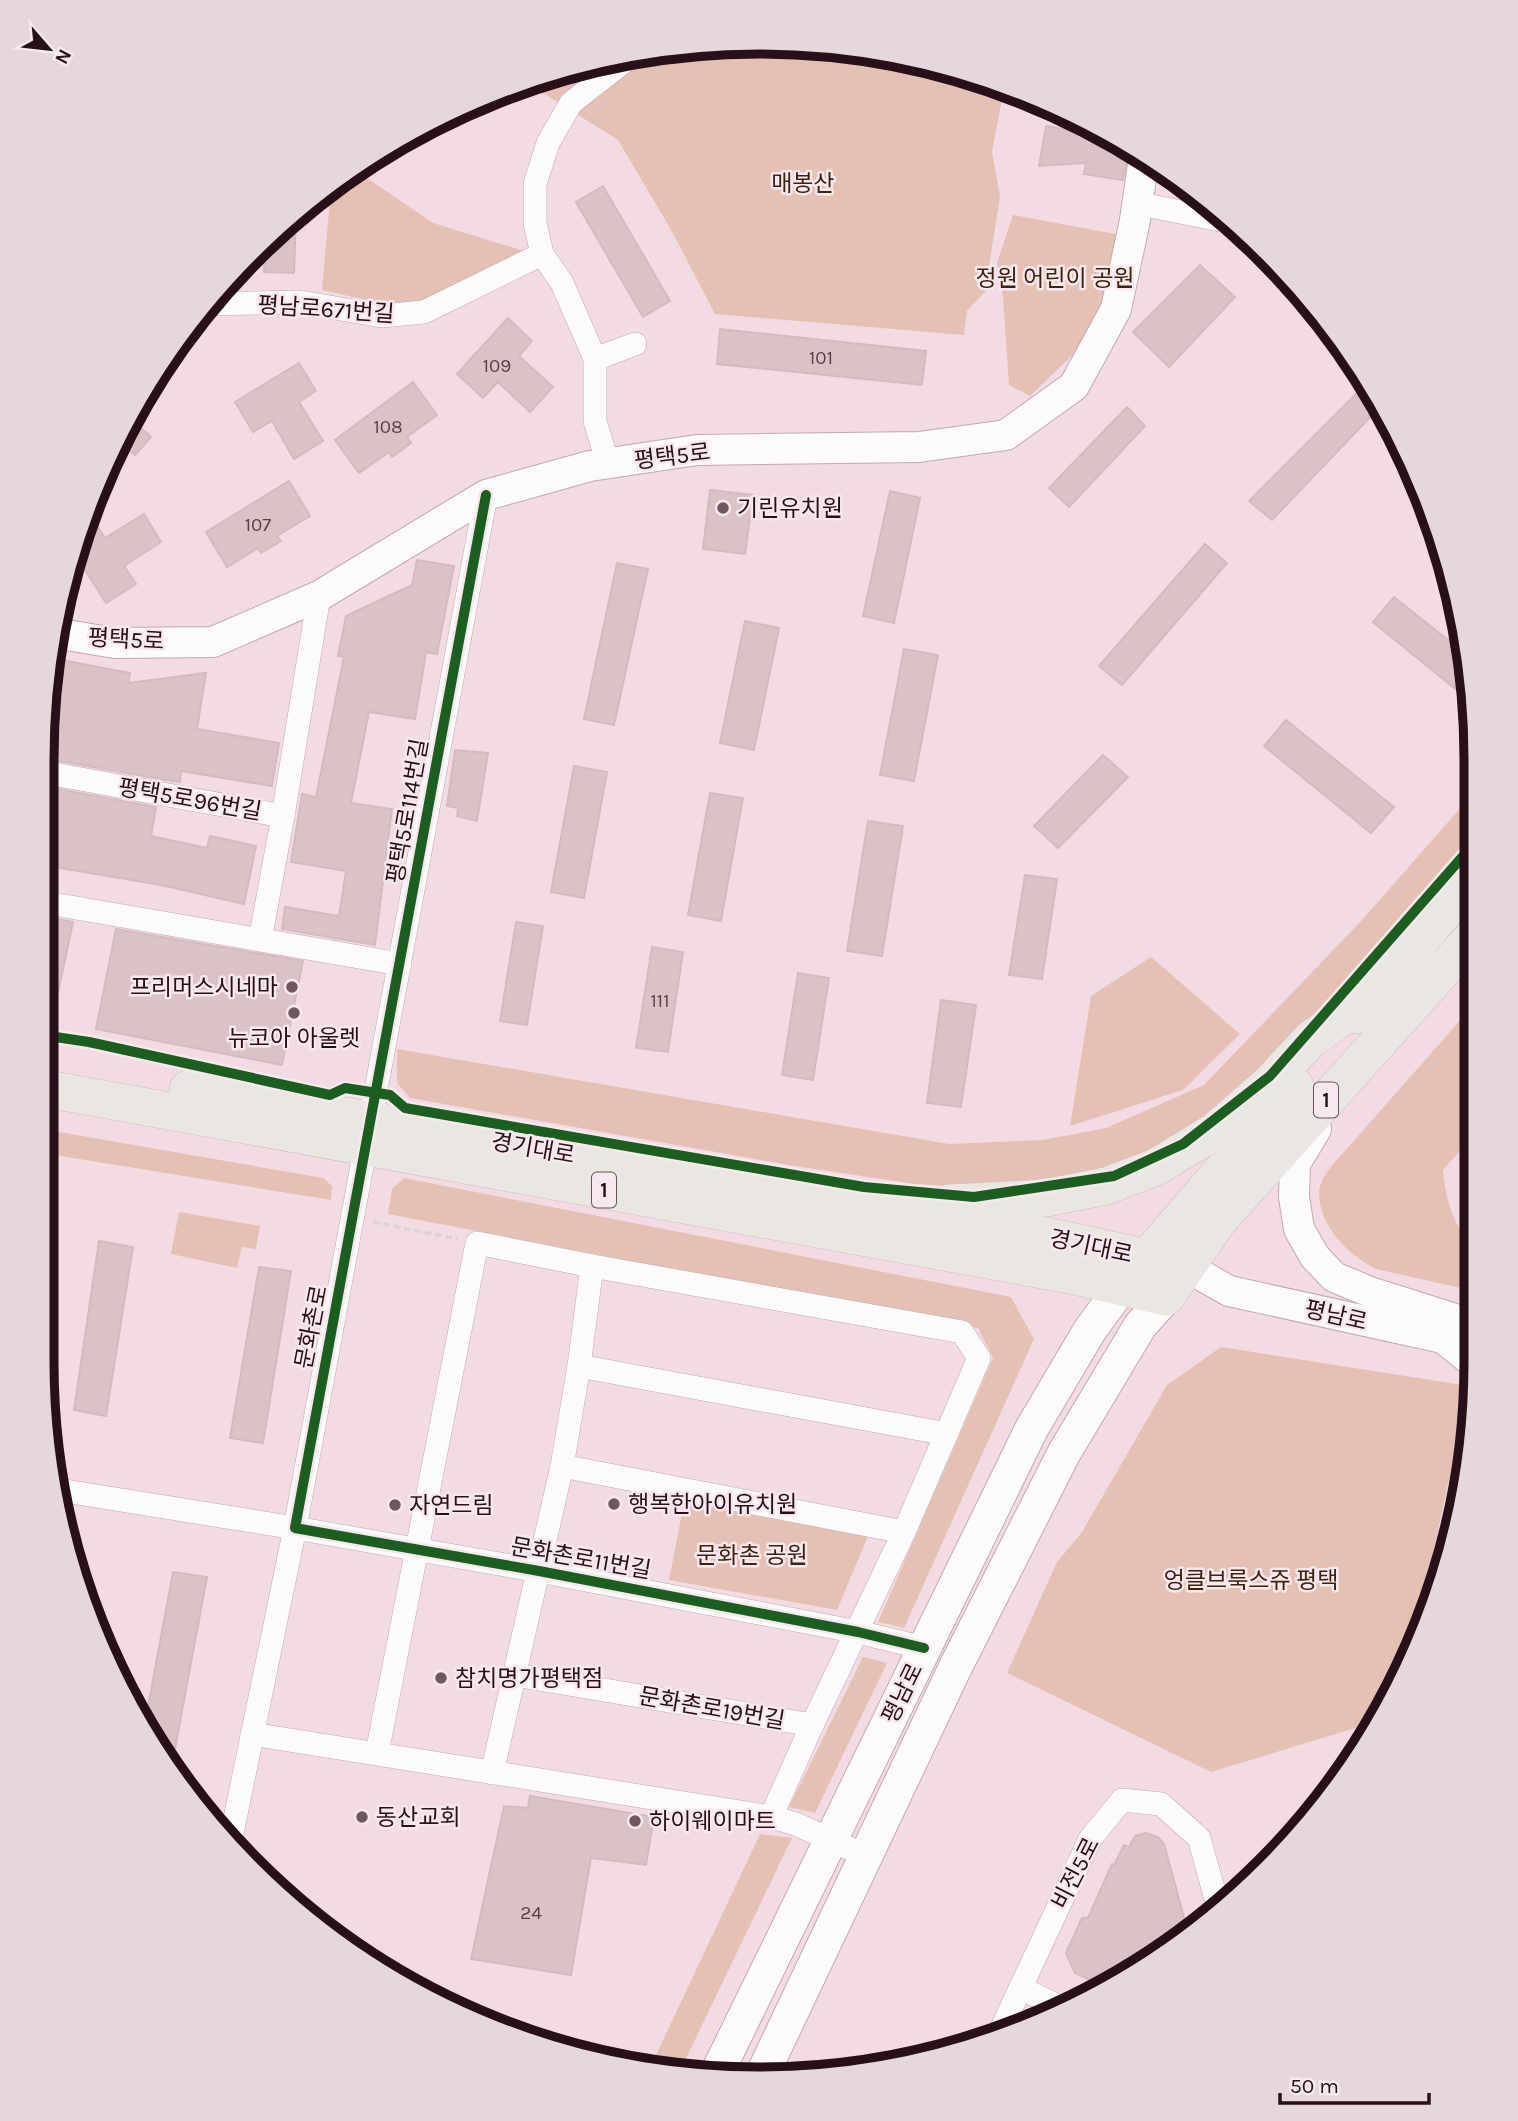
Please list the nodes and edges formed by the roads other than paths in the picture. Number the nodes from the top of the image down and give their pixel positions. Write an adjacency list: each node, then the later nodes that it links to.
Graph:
1 (613, 70): 5 (street)
2 (1142, 168): 3 (street, 평택5로)
3 (1136, 203): 4 (street); 9 (street, 평택5로)
4 (1210, 218)
5 (542, 254): 6 (street, 평남로671번길); 8 (street)
6 (221, 304)
7 (635, 344): 8 (street)
8 (595, 359): 9 (street)
9 (608, 464): 10 (street, 평택5로)
10 (486, 495): 11 (street, 평택5로); 19 (street, 평택5로114번길)
11 (319, 596): 12 (street, 평택5로); 14 (street, 평택5로96번길)
12 (66, 635)
13 (54, 774): 14 (street, 평택5로96번길)
14 (283, 816): 17 (street)
15 (1464, 889): 20 (main road, 경기대로 / 1)
16 (54, 904): 17 (street)
17 (260, 940): 19 (street)
18 (1464, 947): 21 (main road, 1)
19 (400, 964): 24 (street, 평택5로114번길)
20 (1370, 998): 25 (main road); 26 (main road, 경기대로 / 1)
21 (1367, 1055): 28 (main road, 1); 32 (street)
22 (54, 1066): 24 (main road, 경기대로 / 1)
23 (54, 1090): 24 (main road, 경기대로 / 1)
24 (369, 1134): 25 (main road, 경기대로 / 1); 29 (main road, 경기대로 / 1); 40 (street, 문화촌로)
25 (832, 1199): 26 (main road, 경기대로 / 1)
26 (1147, 1257): 28 (main road, 경기대로 / 1); 29 (main road, 경기대로 / 1)
27 (593, 1266): 36 (street, 문화촌로11번길); 37 (street); 42 (street)
28 (1185, 1266): 30 (street); 31 (main road, 1)
29 (1123, 1286): 31 (main road, 경기대로 / 1); 45 (main road, 평남로)
30 (1230, 1291): 31 (street); 34 (street, 평남로)
31 (1166, 1297): 54 (main road, 평남로)
32 (1464, 1322)
33 (1464, 1333): 34 (street, 평남로)
34 (1443, 1338): 35 (street, 평남로)
35 (1464, 1356)
36 (579, 1366): 37 (street); 38 (street, 문화촌로11번길)
37 (947, 1434): 41 (street)
38 (562, 1466): 41 (street); 43 (street, 문화촌로11번길)
39 (67, 1491): 40 (street)
40 (295, 1528): 42 (street, 문화촌로11번길); 48 (street, 문화촌로)
41 (904, 1532): 44 (street)
42 (419, 1550): 43 (street, 문화촌로11번길); 49 (street)
43 (540, 1571): 44 (street, 문화촌로11번길); 46 (street)
44 (858, 1632): 45 (street, 문화촌로11번길); 47 (street)
45 (924, 1648): 53 (main road, 평남로)
46 (515, 1675): 47 (street, 문화촌로19번길); 50 (street)
47 (812, 1725): 51 (street, 문화촌로19번길)
48 (252, 1734): 49 (street); 52 (street, 문화촌로)
49 (377, 1753): 50 (street)
50 (492, 1773): 51 (street)
51 (771, 1818): 53 (street)
52 (232, 1831)
53 (831, 1840): 54 (street); 60 (main road, 평남로)
54 (866, 1856): 58 (main road, 평남로)
55 (1216, 1899): 56 (street, 비전5로)
56 (1020, 1988): 57 (street); 59 (street, 비전5로)
57 (1051, 2003)
58 (790, 2016): 61 (main road); 62 (main road, 평남로)
59 (1004, 2022)
60 (721, 2065)
61 (779, 2066)
62 (765, 2067)

